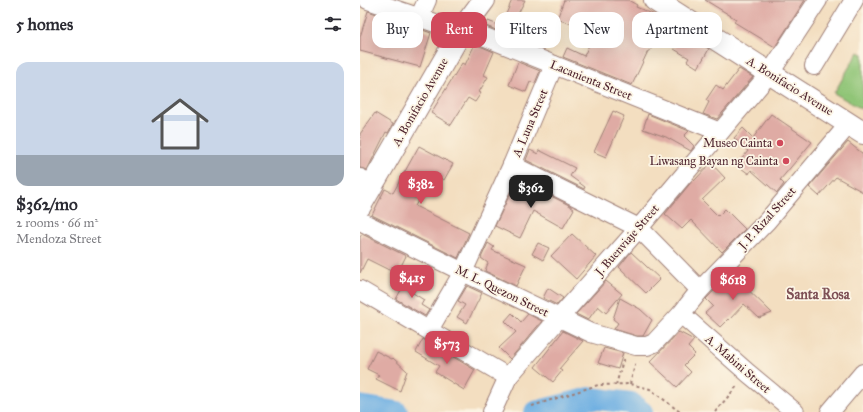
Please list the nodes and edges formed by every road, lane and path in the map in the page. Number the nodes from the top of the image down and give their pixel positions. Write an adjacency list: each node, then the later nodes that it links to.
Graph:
1 (368, 0): 7 (street, Lacanienta Street)
2 (427, 0): 8 (street)
3 (484, 0): 9 (main road, A. Bonifacio Avenue)
4 (656, 0): 14 (main road, A. Bonifacio Avenue)
5 (818, 0): 14 (street, J. Buenviaje Street)
6 (854, 0): 13 (street)
7 (402, 12)
8 (422, 12)
9 (475, 12)
10 (487, 38): 12 (street, Lacanienta Street)
11 (450, 48): 18 (main road, A. Bonifacio Avenue)
12 (554, 65): 16 (street, Lacanienta Street); 17 (street, A. Luna Street)
13 (814, 66)
14 (770, 74): 15 (main road, A. Bonifacio Avenue); 16 (street, J. Buenviaje Street)
15 (856, 128): 24 (street, J. P. Rizal Street)
16 (720, 132): 21 (street, J. Buenviaje Street)
17 (512, 164): 21 (street); 22 (street, A. Luna Street)
18 (366, 182): 19 (main road, A. Bonifacio Avenue)
19 (360, 206)
20 (360, 221): 22 (street, M. L. Quezon Street)
21 (639, 228): 24 (street); 26 (street, J. Buenviaje Street)
22 (463, 272): 26 (street, M. L. Quezon Street); 27 (street, A. Luna Street)
23 (360, 290): 27 (street)
24 (700, 290): 25 (street, J. P. Rizal Street)
25 (681, 314): 28 (street, J. P. Rizal Street); 29 (street, A. Mabini Street)
26 (559, 318): 28 (street); 31 (street, J. Buenviaje Street)
27 (429, 330): 31 (street)
28 (634, 345): 32 (path); 33 (path)
29 (748, 373): 37 (path); 38 (street, A. Mabini Street)
30 (863, 373): 39 (street)
31 (508, 377): 35 (street, J. Buenviaje Street)
32 (630, 384): 33 (path); 36 (path)
33 (616, 385): 34 (path)
34 (532, 406)
35 (493, 410)
36 (680, 412)
37 (715, 412)
38 (795, 412)
39 (830, 412)

